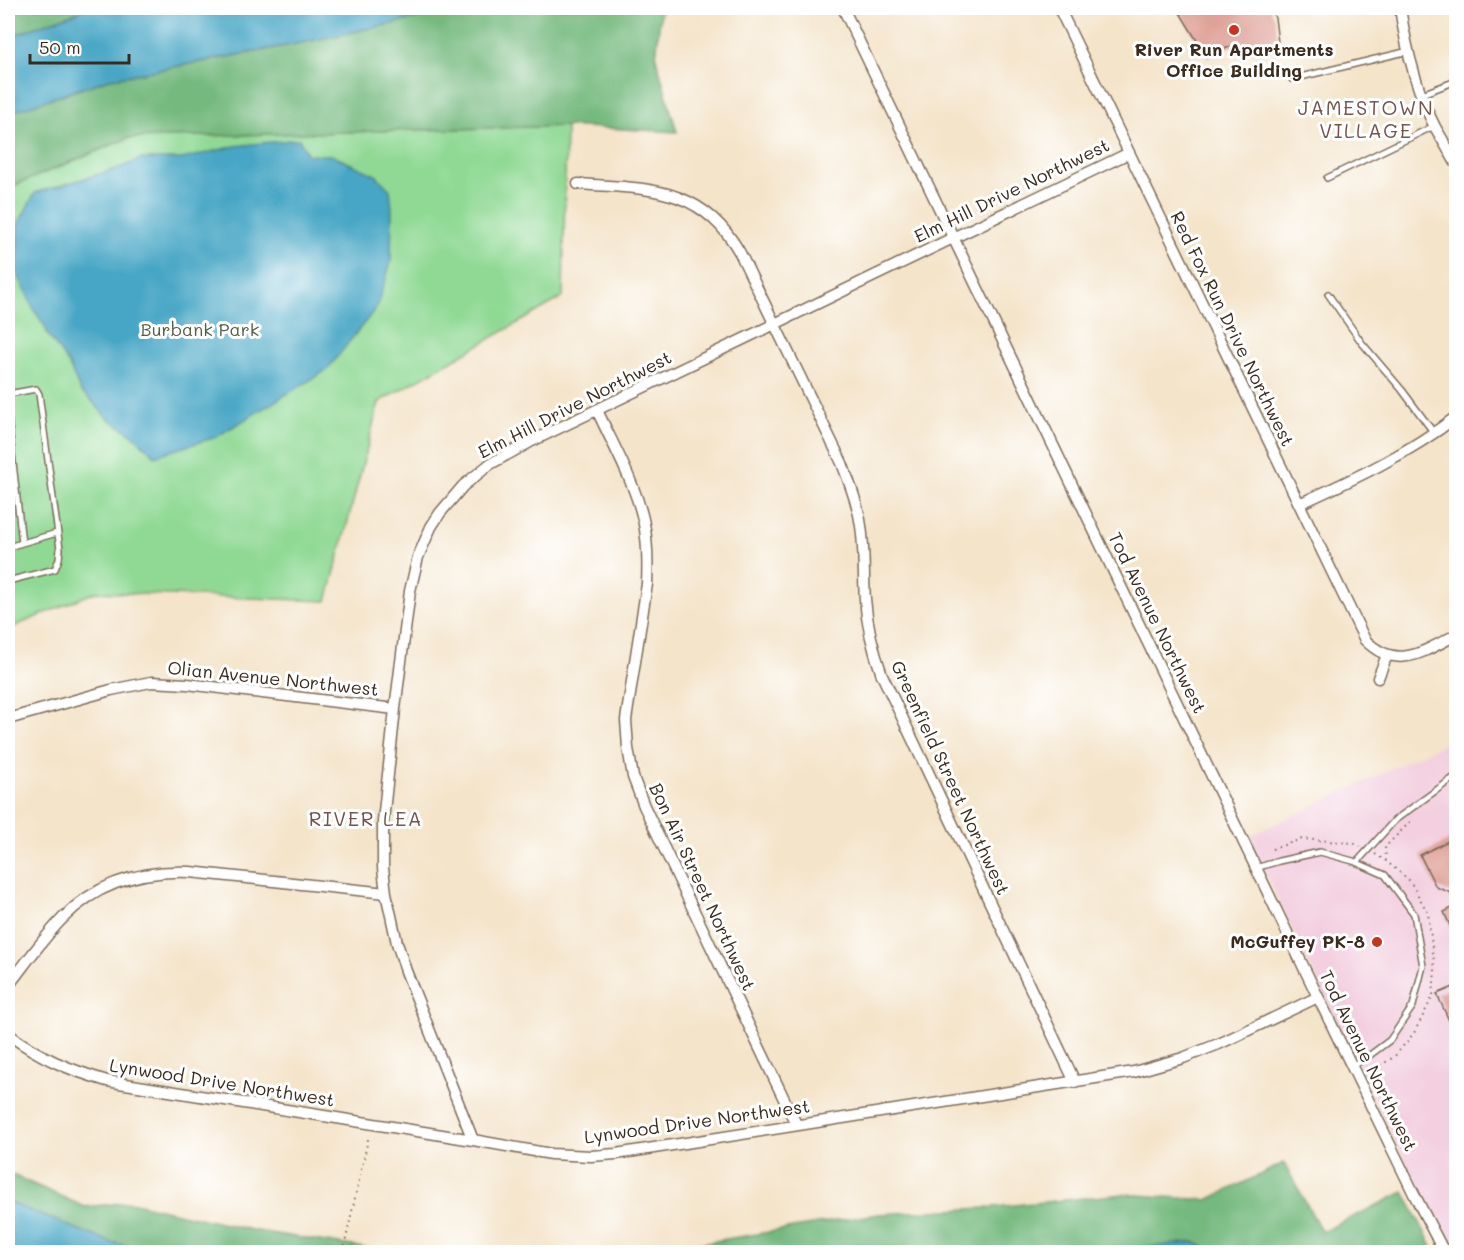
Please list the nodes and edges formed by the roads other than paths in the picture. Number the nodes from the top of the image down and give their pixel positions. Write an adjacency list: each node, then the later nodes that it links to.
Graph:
1 (843, 8): 13 (street, Tod Avenue Northwest)
2 (1059, 8): 9 (street, Red Fox Run Drive Northwest)
3 (1400, 8): 4 (street)
4 (1408, 51): 5 (lane); 7 (street)
5 (1292, 79)
6 (1456, 81): 7 (lane)
7 (1422, 94): 8 (street)
8 (1435, 126): 10 (street); 11 (lane)
9 (1129, 153): 13 (street, Elm Hill Drive Northwest); 21 (street, Red Fox Run Drive Northwest)
10 (1456, 163)
11 (1327, 178)
12 (579, 184): 15 (street, Greenfield Street Northwest)
13 (953, 238): 15 (street, Elm Hill Drive Northwest); 33 (street, Tod Avenue Northwest)
14 (1328, 294): 20 (lane)
15 (775, 324): 17 (street, Elm Hill Drive Northwest); 39 (street, Greenfield Street Northwest)
16 (8, 394): 22 (lane)
17 (597, 410): 29 (street, Elm Hill Drive Northwest); 40 (street, Bon Air Street Northwest)
18 (1456, 417): 20 (street)
19 (8, 418): 23 (lane)
20 (1434, 433): 21 (street)
21 (1299, 504): 27 (street, Red Fox Run Drive Northwest)
22 (57, 533): 23 (lane); 25 (lane)
23 (22, 543): 24 (lane)
24 (8, 547)
25 (8, 581)
26 (1456, 635): 27 (street)
27 (1387, 655): 28 (street)
28 (1378, 678)
29 (395, 709): 30 (street, Olian Avenue Northwest); 34 (street, Elm Hill Drive Northwest)
30 (8, 719)
31 (1456, 776): 32 (lane)
32 (1357, 862): 33 (lane); 38 (lane)
33 (1256, 868): 36 (street, Tod Avenue Northwest)
34 (386, 893): 35 (street); 41 (street, Elm Hill Drive Northwest)
35 (8, 986)
36 (1318, 997): 38 (street, Tod Avenue Northwest); 39 (street, Lynwood Drive Northwest)
37 (8, 1034): 41 (street, Lynwood Drive Northwest)
38 (1352, 1066): 42 (street, Tod Avenue Northwest)
39 (1075, 1082): 40 (street, Lynwood Drive Northwest)
40 (796, 1125): 41 (street, Lynwood Drive Northwest)
41 (473, 1140)
42 (1444, 1252)

